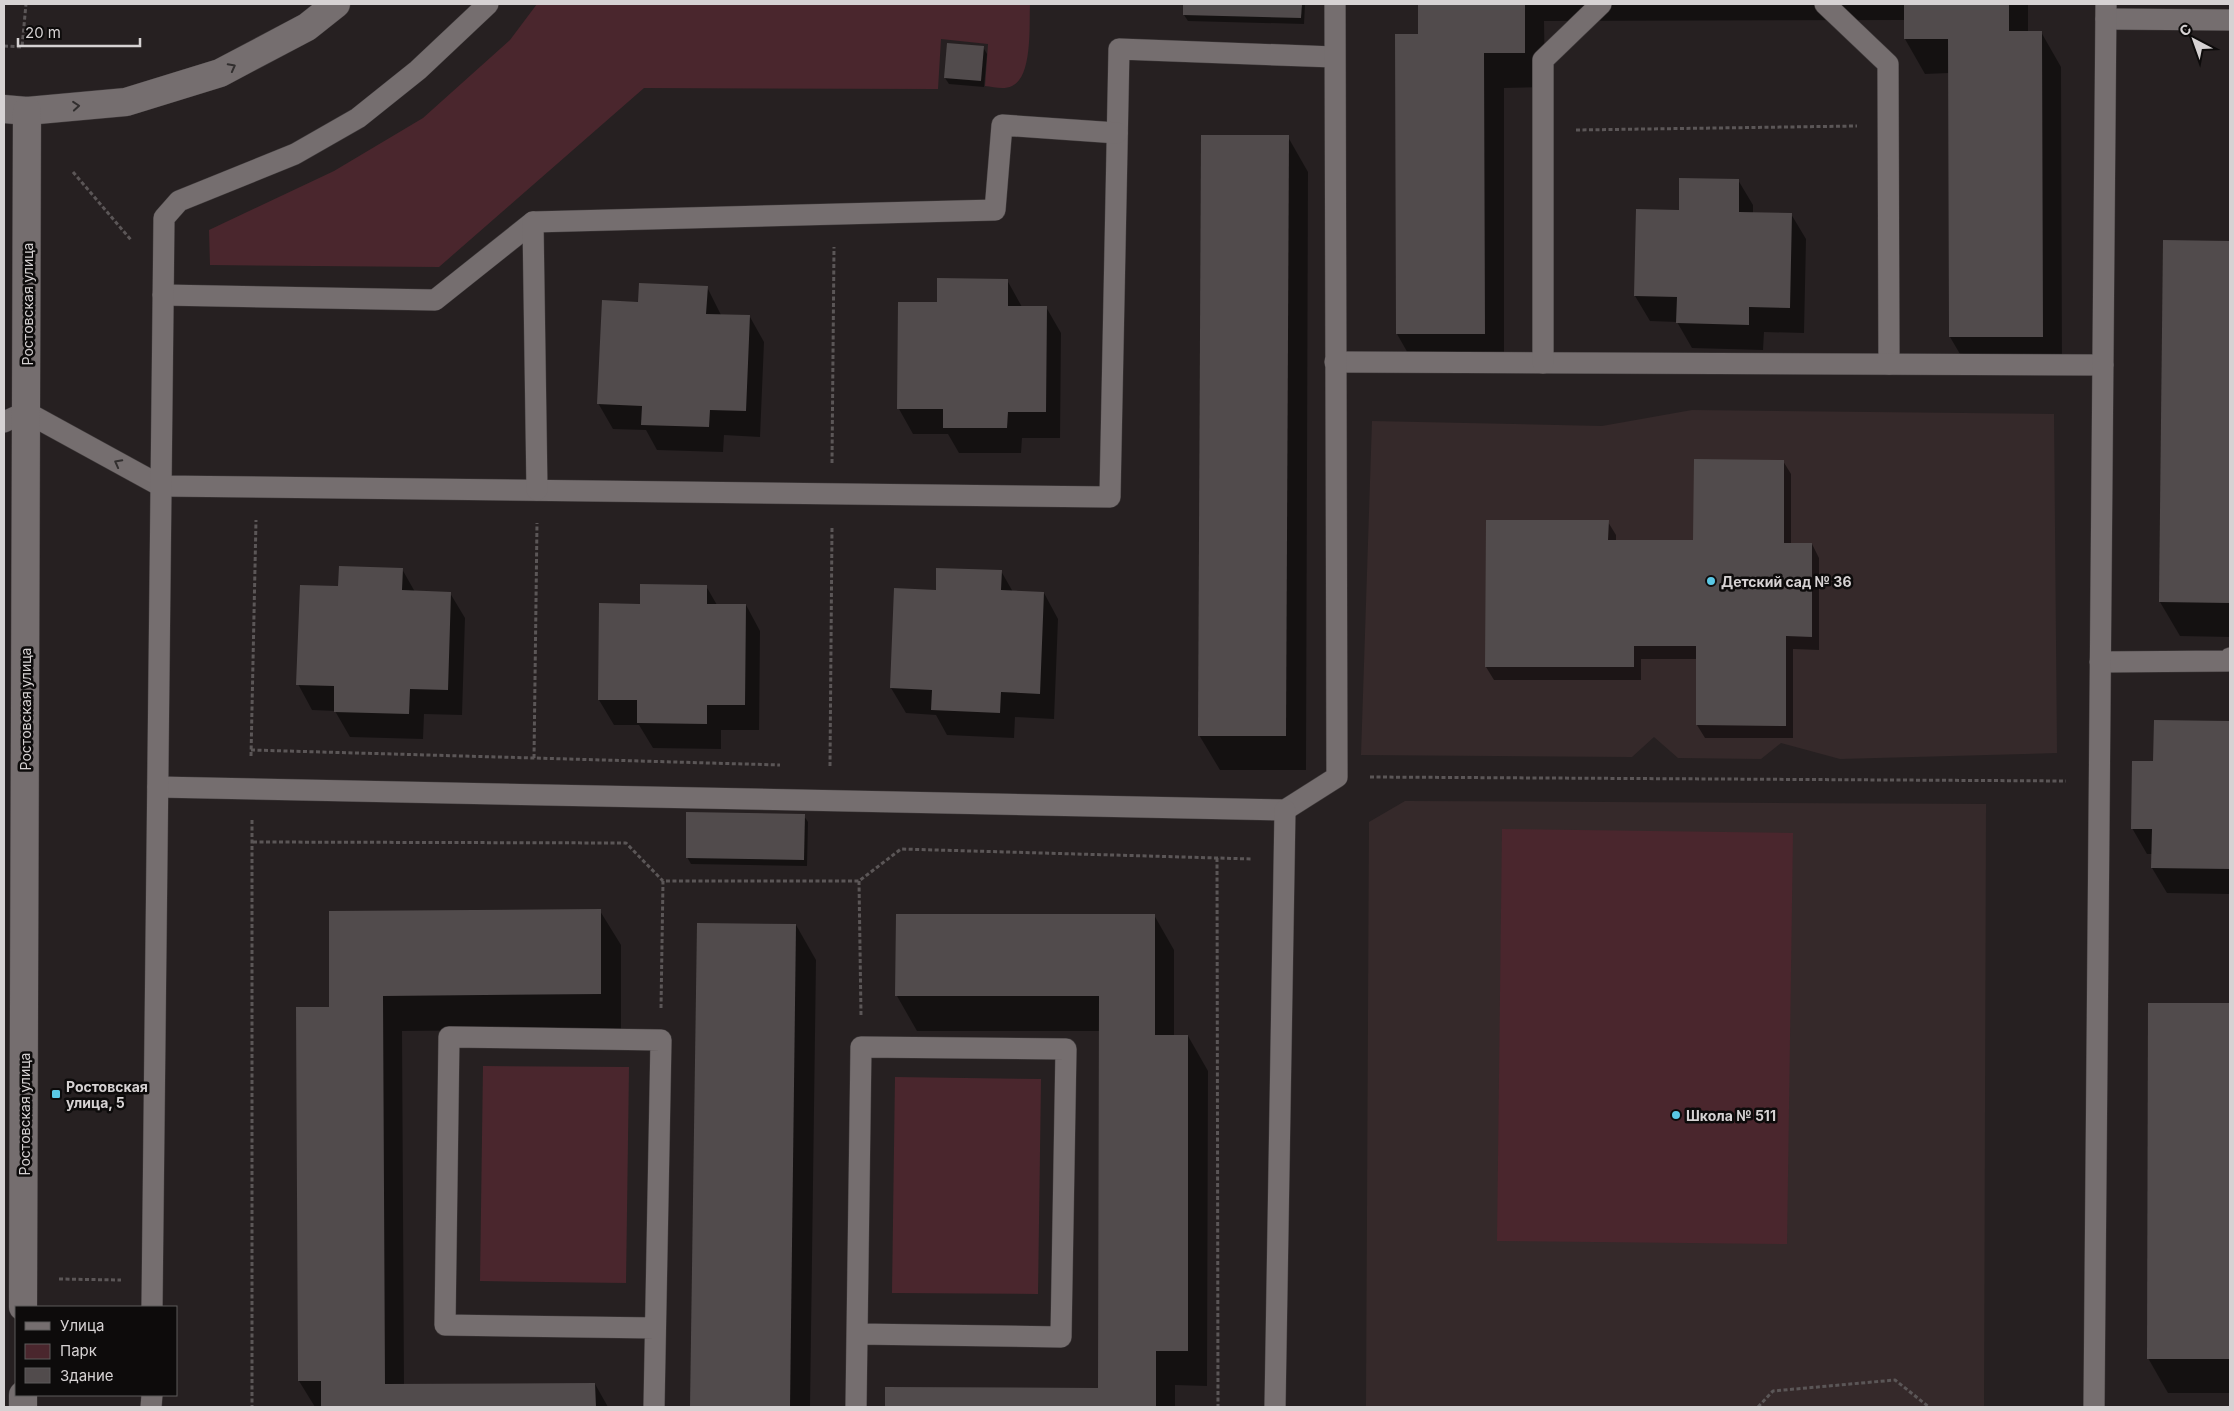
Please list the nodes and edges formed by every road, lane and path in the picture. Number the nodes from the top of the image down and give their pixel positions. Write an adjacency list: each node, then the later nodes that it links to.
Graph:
1 (26, 4): 9 (path)
2 (336, 4): 11 (street, one-way to 2)
3 (488, 4): 17 (lane)
4 (1335, 4): 10 (lane)
5 (1602, 4): 13 (lane)
6 (1825, 4): 12 (lane)
7 (2106, 12): 8 (lane); 21 (lane)
8 (2230, 20)
9 (4, 46)
10 (1334, 57): 14 (lane); 18 (lane)
11 (16, 110): 22 (street, Ростовская улица)
12 (1888, 125): 13 (path); 20 (lane)
13 (1543, 131): 19 (lane)
14 (1118, 133): 16 (lane); 25 (lane)
15 (73, 172): 17 (path)
16 (533, 222): 17 (lane); 25 (lane)
17 (164, 286): 23 (lane)
18 (1335, 362): 19 (lane); 33 (lane)
19 (1543, 363): 20 (lane)
20 (1889, 364): 21 (lane)
21 (2103, 365): 27 (lane)
22 (15, 417): 23 (lane, one-way to 22); 45 (street, Ростовская улица)
23 (161, 486): 24 (lane); 35 (lane)
24 (257, 487): 25 (lane); 28 (path)
25 (538, 490): 29 (path)
26 (2230, 658): 27 (lane)
27 (2100, 662): 34 (lane)
28 (251, 750): 29 (path); 36 (path)
29 (534, 758): 30 (path)
30 (780, 765)
31 (830, 766): 32 (path)
32 (840, 766)
33 (1337, 777): 34 (path); 37 (lane)
34 (2099, 781): 58 (lane)
35 (158, 787): 36 (lane); 46 (lane)
36 (251, 788): 37 (lane); 38 (path)
37 (1285, 810): 40 (lane)
38 (253, 842): 42 (path); 51 (path)
39 (1217, 858): 40 (path); 41 (path); 54 (path)
40 (1284, 860): 55 (lane)
41 (859, 880): 42 (path); 44 (path)
42 (664, 882): 43 (path)
43 (661, 1040): 49 (lane); 49 (lane)
44 (861, 1046): 50 (lane); 50 (lane)
45 (23, 1277): 46 (path); 47 (street, Ростовская улица)
46 (153, 1281): 48 (lane)
47 (23, 1306)
48 (152, 1306)
49 (655, 1328): 52 (lane)
50 (857, 1334): 53 (lane)
51 (252, 1407)
52 (654, 1407)
53 (856, 1407)
54 (1218, 1407)
55 (1275, 1407)
56 (1758, 1407): 57 (path)
57 (1929, 1407)
58 (2094, 1407)

